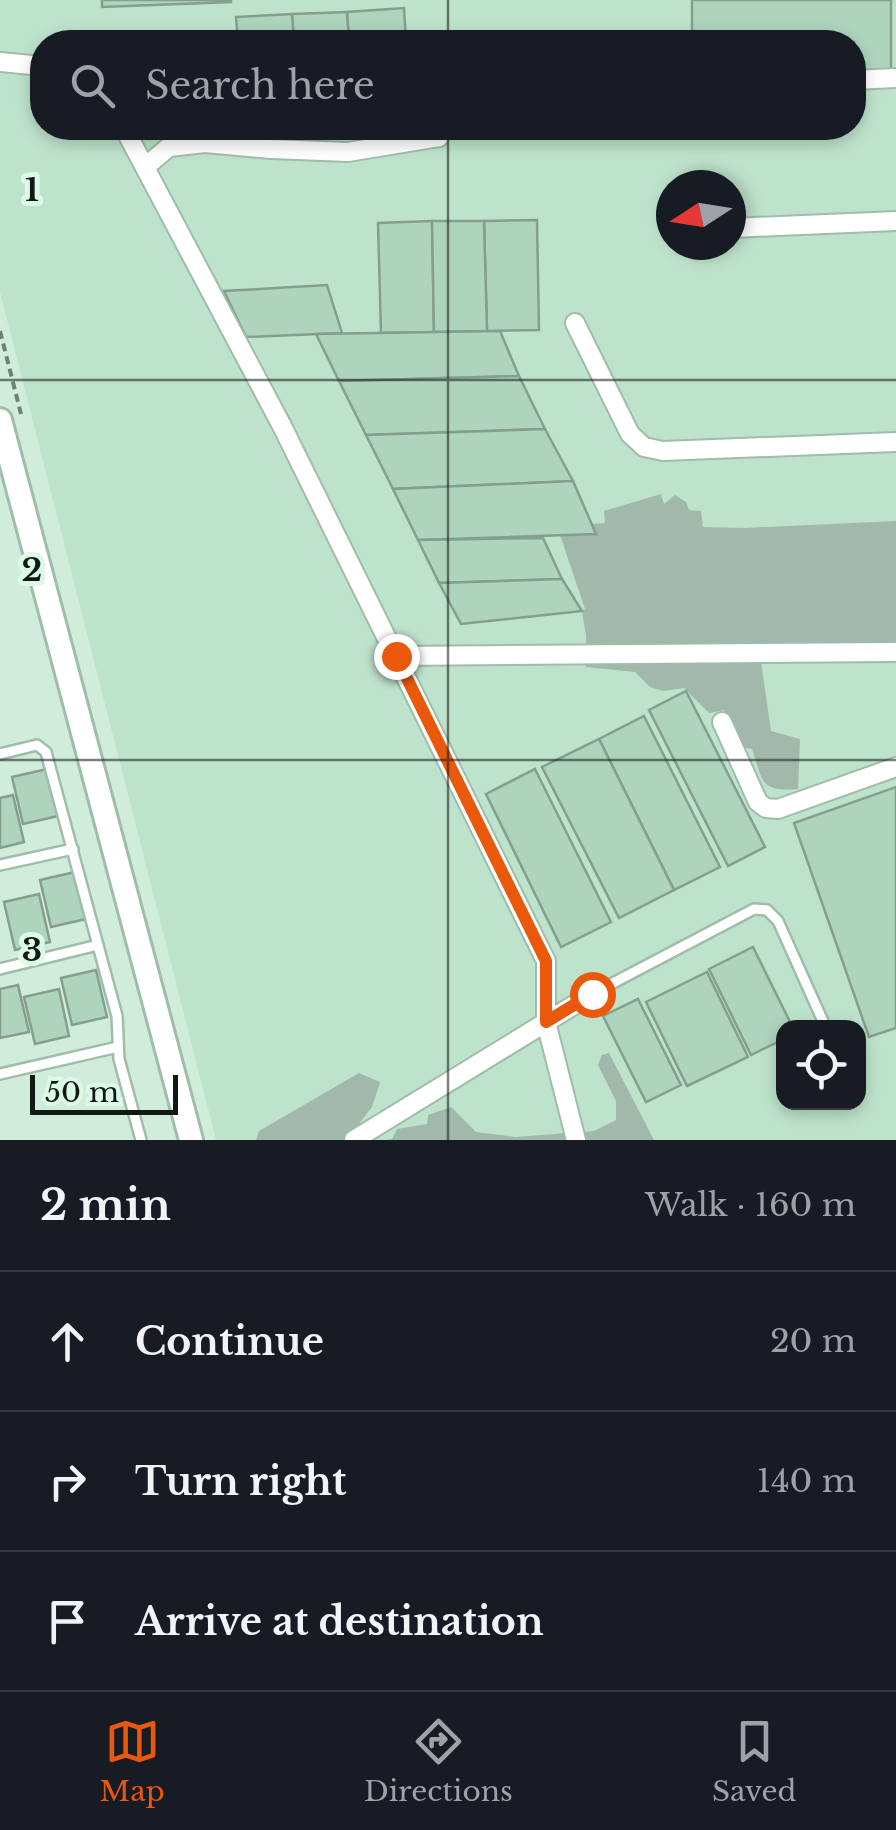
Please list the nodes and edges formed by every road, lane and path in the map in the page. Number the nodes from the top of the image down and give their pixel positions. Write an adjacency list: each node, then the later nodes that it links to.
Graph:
1 (0, 62): 2 (street)
2 (30, 65)
3 (896, 78): 4 (street)
4 (866, 79)
5 (130, 140): 7 (street)
6 (426, 140): 7 (street)
7 (144, 167): 14 (street)
8 (896, 220): 9 (street)
9 (746, 227)
10 (575, 324): 12 (street)
11 (0, 420): 28 (street)
12 (896, 442)
13 (896, 652): 14 (street)
14 (396, 656): 24 (street)
15 (722, 722): 17 (street)
16 (0, 754): 18 (lane)
17 (896, 767)
18 (72, 849): 19 (lane); 20 (lane)
19 (0, 865)
20 (98, 945): 21 (lane); 25 (lane)
21 (0, 968)
22 (592, 994): 23 (lane); 24 (street)
23 (822, 1020)
24 (546, 1022): 29 (street); 30 (street)
25 (118, 1047): 26 (lane); 27 (lane)
26 (0, 1074)
27 (142, 1140)
28 (192, 1140)
29 (354, 1140)
30 (576, 1140)

